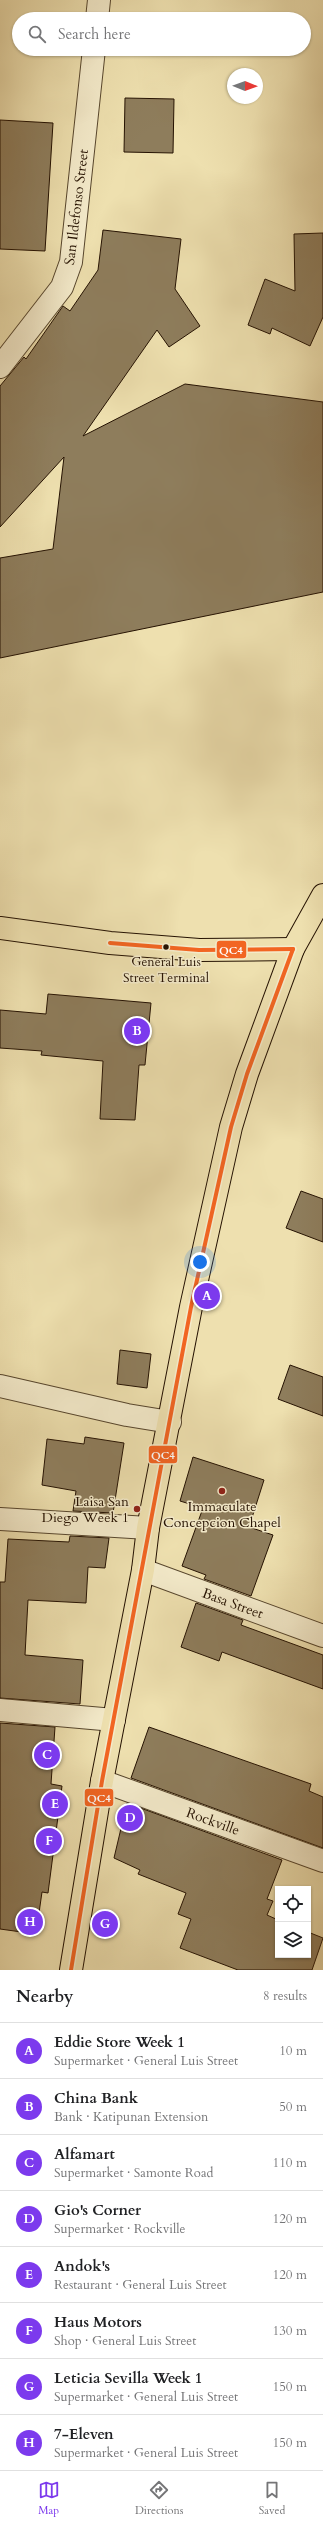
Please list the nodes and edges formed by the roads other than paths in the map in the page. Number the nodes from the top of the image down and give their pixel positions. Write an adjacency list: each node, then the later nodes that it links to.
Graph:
1 (99, 0): 2 (street)
2 (98, 12)
3 (93, 56): 4 (street, San Ildefonso Street)
4 (0, 367)
5 (323, 894): 7 (main road)
6 (0, 928): 7 (main road)
7 (293, 949): 9 (main road)
8 (0, 1386): 9 (street)
9 (170, 1422): 11 (main road)
10 (0, 1519): 11 (street)
11 (148, 1528): 12 (main road)
12 (143, 1570): 13 (street, Basa Street); 15 (main road)
13 (323, 1636)
14 (0, 1710): 15 (street)
15 (114, 1720): 16 (main road)
16 (102, 1782): 17 (street, Rockville); 18 (main road)
17 (323, 1862)
18 (71, 1970)

